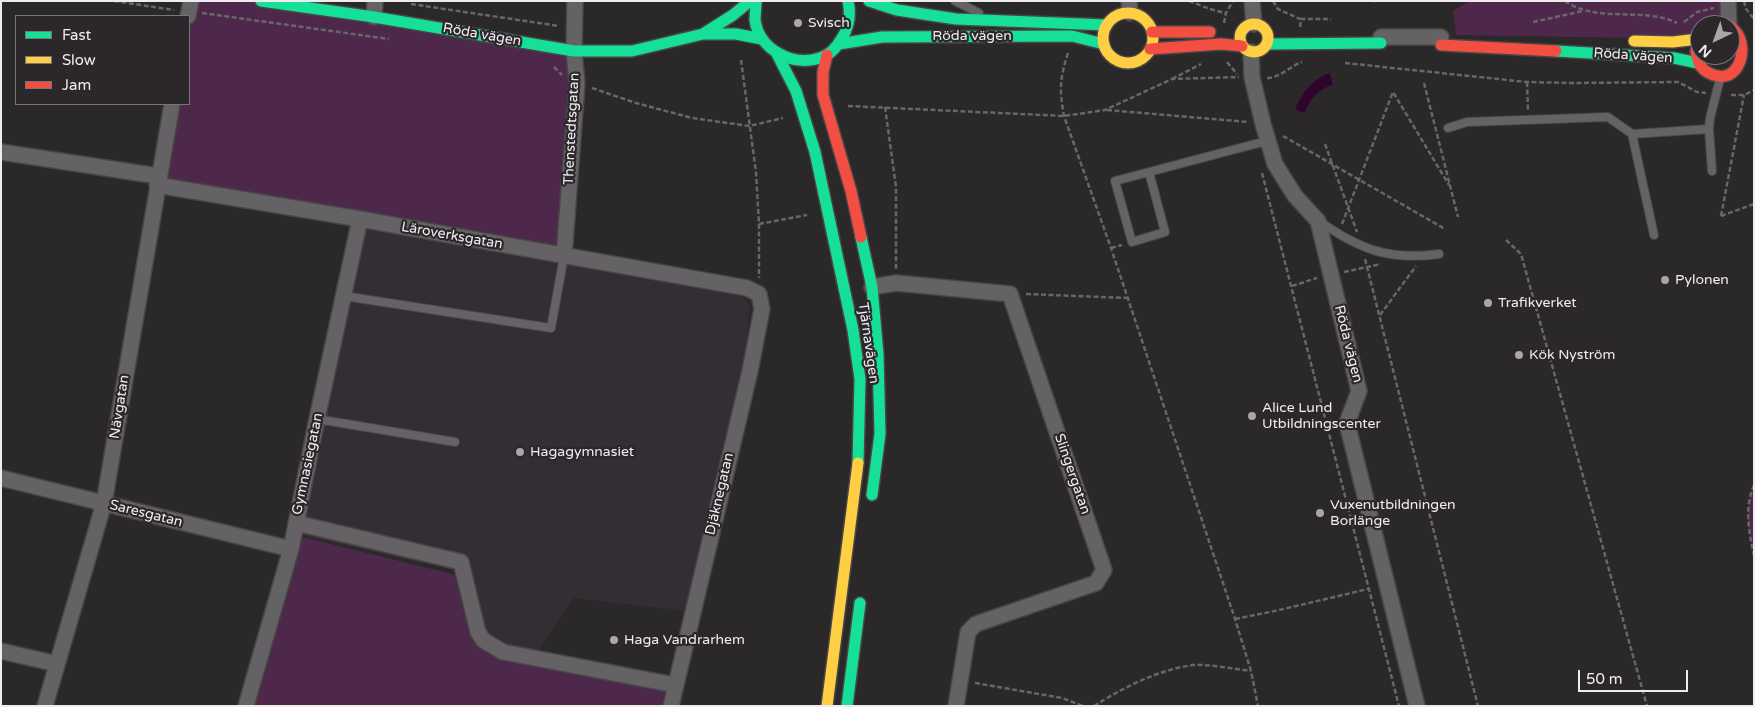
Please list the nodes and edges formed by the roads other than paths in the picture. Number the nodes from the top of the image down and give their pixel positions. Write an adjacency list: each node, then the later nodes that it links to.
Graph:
1 (261, 1): 11 (main road, Röda vägen)
2 (375, 1): 11 (street)
3 (575, 1): 30 (street, Thenstedtsgatan)
4 (750, 1): 17 (main road, Röda vägen)
5 (756, 1): 18 (main road)
6 (848, 1): 27 (main road)
7 (869, 1): 12 (main road, Röda vägen)
8 (955, 1): 12 (lane)
9 (1252, 1): 13 (street)
10 (1129, 7): 14 (main road); 15 (main road)
11 (374, 17): 30 (main road, Röda vägen)
12 (995, 20): 14 (main road, Röda vägen)
13 (1254, 24): 20 (main road); 21 (main road)
14 (1107, 25): 28 (main road)
15 (1152, 32): 20 (main road); 29 (main road)
16 (1740, 33): 26 (main road)
17 (702, 34): 18 (main road, Röda vägen); 30 (main road, Röda vägen)
18 (762, 39): 31 (main road)
19 (1690, 39): 25 (main road, Röda vägen)
20 (1237, 40): 21 (main road); 29 (main road); 40 (street, Röda vägen)
21 (1268, 40): 22 (main road, Röda vägen)
22 (1381, 40): 24 (street, Röda vägen)
23 (1557, 40): 24 (main road, Röda vägen)
24 (1441, 41): 33 (main road, Röda vägen)
25 (1624, 41)
26 (1750, 42): 35 (main road)
27 (839, 44): 28 (main road, Röda vägen); 32 (main road)
28 (1104, 44): 29 (main road)
29 (1150, 49)
30 (574, 51): 49 (street, Thenstedtsgatan)
31 (777, 54): 32 (main road); 67 (main road, Tjärnavägen)
32 (827, 54): 50 (main road, Tjärnavägen)
33 (1690, 61)
34 (1700, 65): 35 (main road)
35 (1721, 77): 38 (lane)
36 (172, 105): 44 (street, Nävgatan)
37 (1448, 128): 39 (lane)
38 (1709, 129): 39 (lane); 42 (lane)
39 (1632, 134): 47 (lane)
40 (1268, 141): 43 (lane); 46 (street, Röda vägen)
41 (1, 152): 44 (street, Läroverksgatan)
42 (1712, 171)
43 (1149, 172): 43 (lane)
44 (158, 180): 45 (street, Läroverksgatan); 56 (street, Nävgatan)
45 (360, 219): 49 (street, Läroverksgatan); 52 (street, Gymnasiegatan)
46 (1318, 221): 48 (lane); 70 (street, Röda vägen)
47 (1654, 235)
48 (1438, 254)
49 (564, 256): 51 (street, Läroverksgatan); 52 (lane)
50 (872, 287): 57 (main road, Tjärnavägen); 69 (street, Slingergatan)
51 (753, 291): 63 (street, Djäknegatan)
52 (344, 296): 53 (street, Gymnasiegatan)
53 (317, 419): 54 (lane); 58 (street, Gymnasiegatan)
54 (455, 442)
55 (1, 478): 56 (street, Saresgatan)
56 (104, 503): 59 (street, Saresgatan); 62 (street, Nävgatan)
57 (871, 508)
58 (296, 523): 59 (street, Gymnasiegatan); 63 (street)
59 (291, 549): 65 (street, Gymnasiegatan)
60 (861, 592): 68 (main road)
61 (1, 651): 62 (street)
62 (57, 664): 64 (street, Nävgatan)
63 (675, 685): 66 (street, Djäknegatan)
64 (45, 706)
65 (246, 706)
66 (671, 706)
67 (827, 706)
68 (847, 706)
69 (956, 706)
70 (1417, 706)

